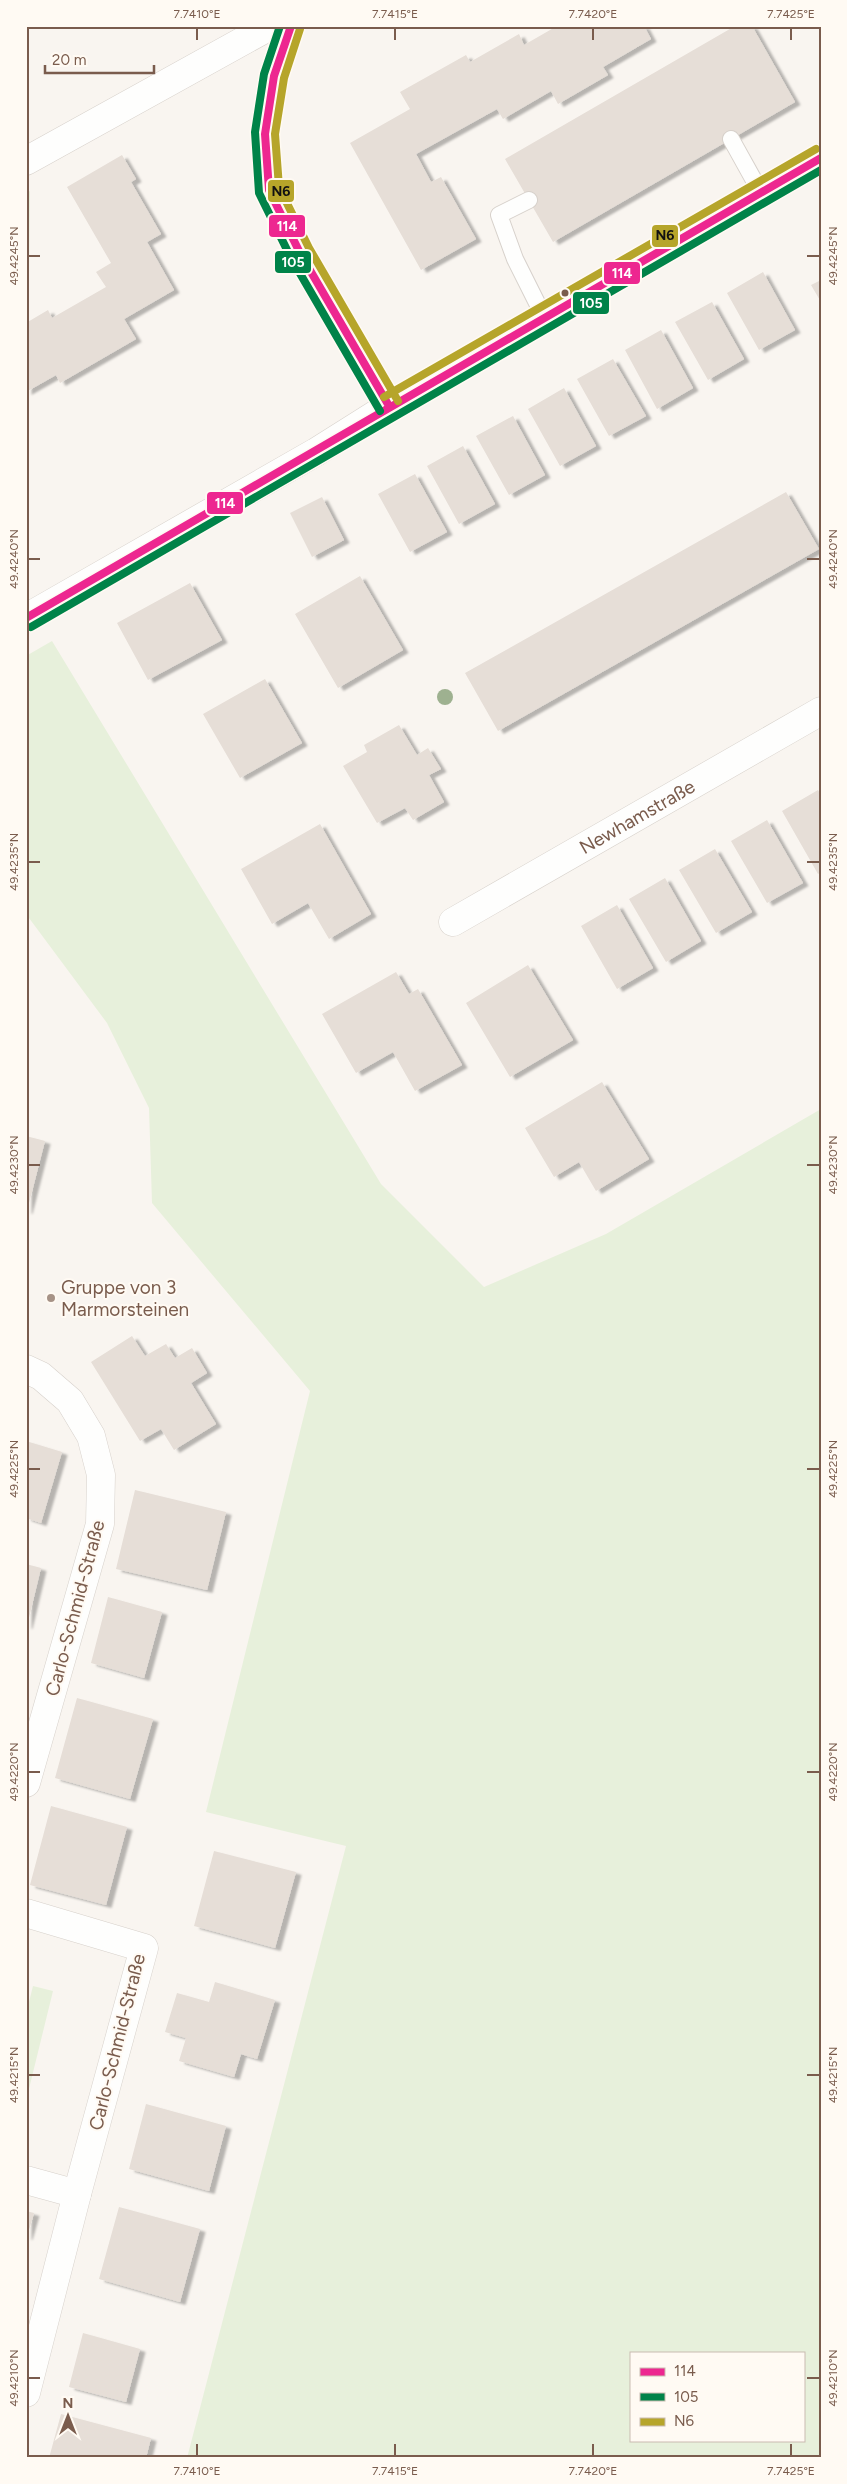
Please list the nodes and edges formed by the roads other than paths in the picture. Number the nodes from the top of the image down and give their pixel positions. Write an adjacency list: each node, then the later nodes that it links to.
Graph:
1 (270, 26): 5 (street)
2 (291, 26): 9 (street)
3 (731, 139): 6 (lane)
4 (821, 158): 6 (street)
5 (26, 161)
6 (762, 193): 8 (street)
7 (529, 200): 8 (lane)
8 (545, 319): 9 (street)
9 (389, 406): 10 (street)
10 (26, 618)
11 (821, 710): 12 (street, Newhamstraße)
12 (453, 922)
13 (26, 1369): 14 (street, Carlo-Schmid-Straße)
14 (26, 1783)
15 (26, 1913): 17 (street, Carlo-Schmid-Straße)
16 (26, 2180): 17 (street)
17 (77, 2194): 18 (street, Carlo-Schmid-Straße)
18 (26, 2393)

